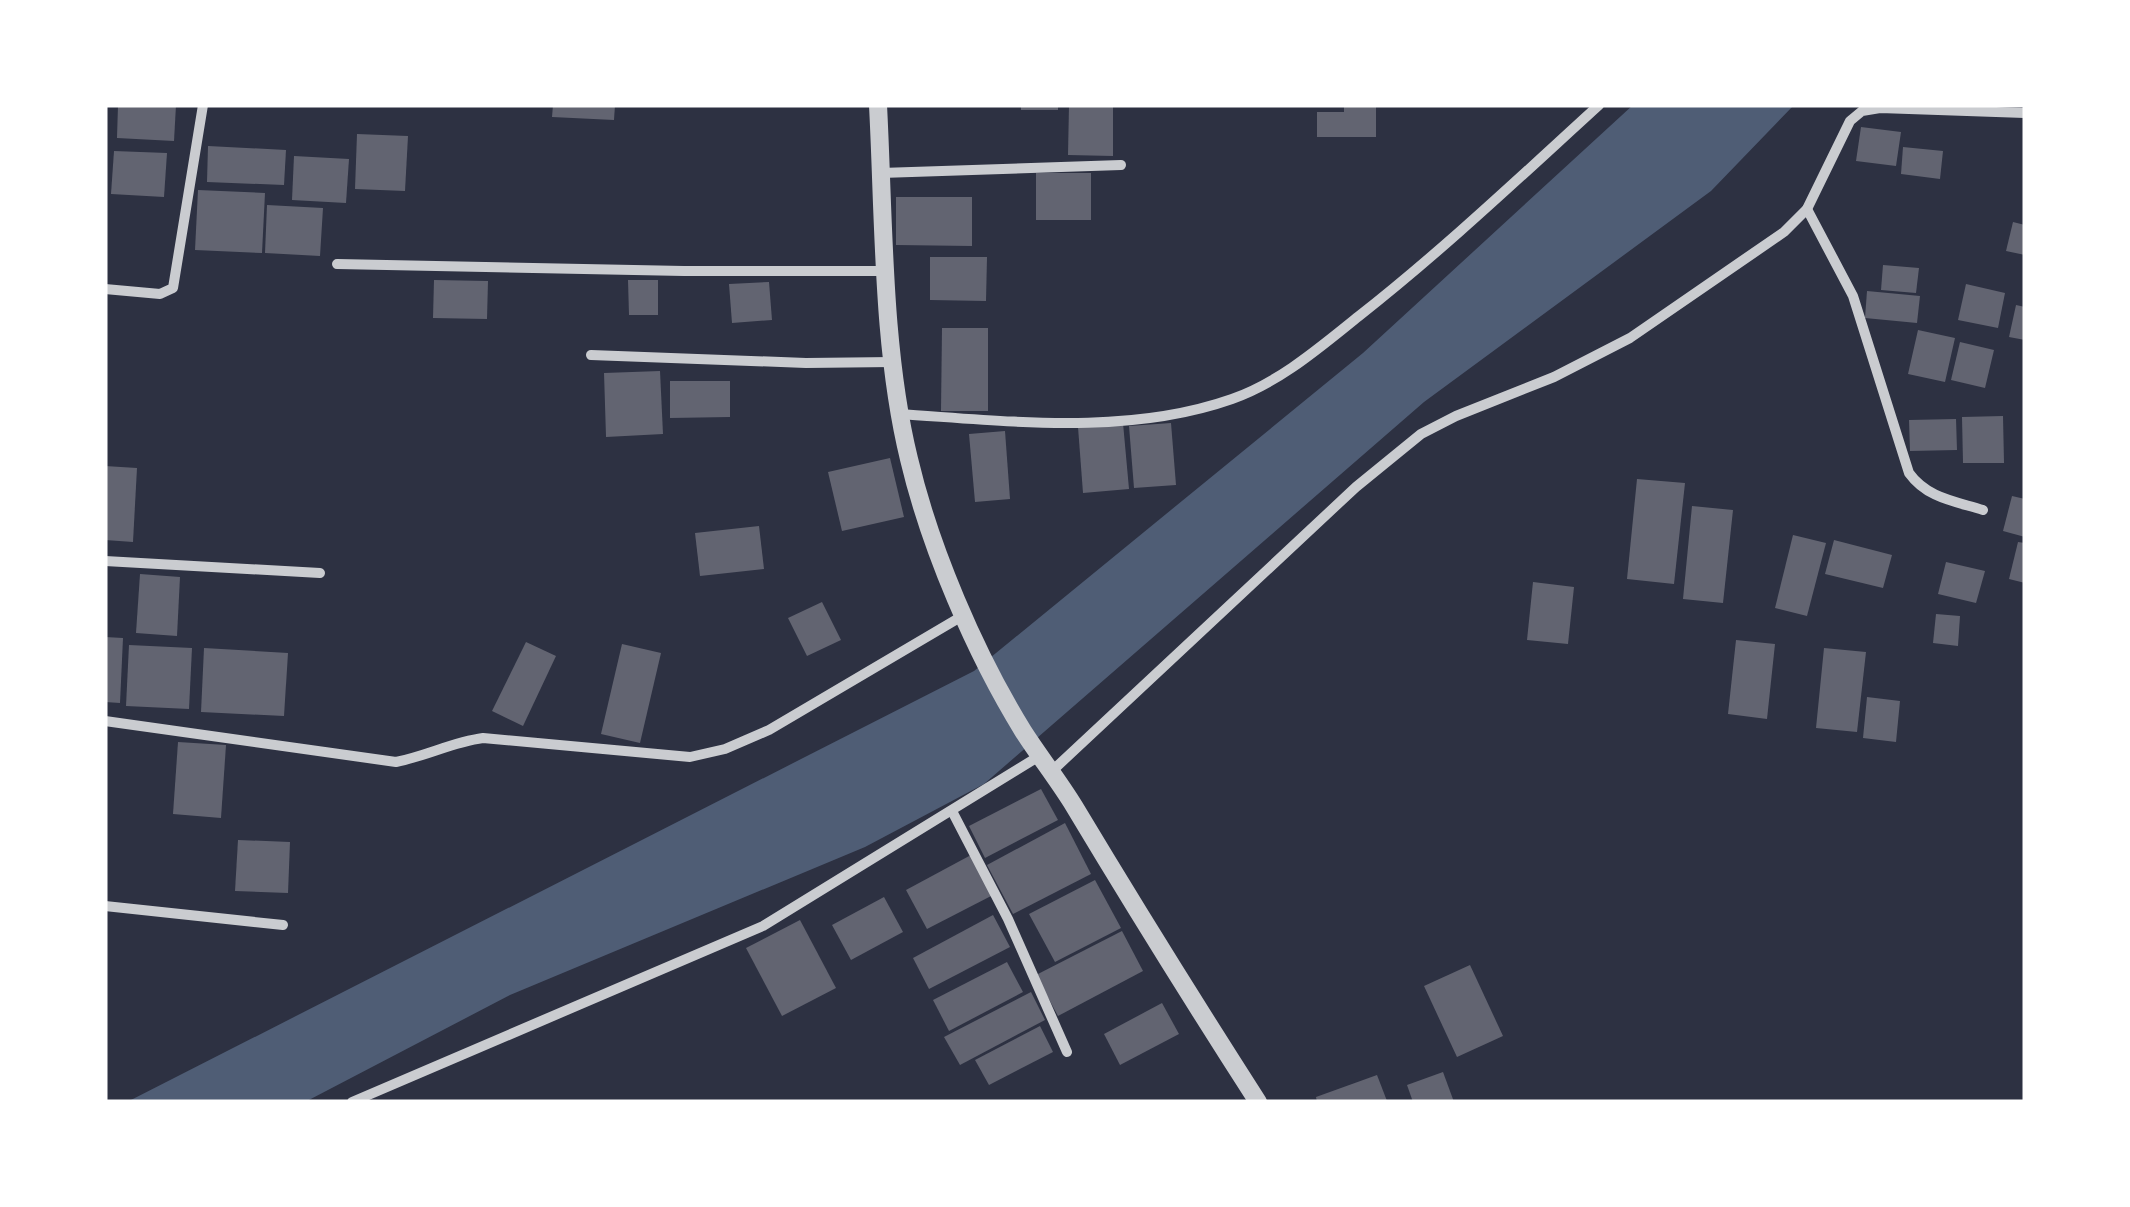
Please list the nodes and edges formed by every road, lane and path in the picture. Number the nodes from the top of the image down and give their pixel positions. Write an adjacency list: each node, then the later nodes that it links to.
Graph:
1 (203, 105): 10 (street)
2 (878, 105): 6 (street)
3 (1599, 105): 13 (street)
4 (2025, 113): 7 (street)
5 (1121, 165): 6 (street)
6 (881, 173): 9 (street)
7 (1806, 209): 14 (street); 19 (street)
8 (337, 264): 9 (street)
9 (887, 272): 12 (street)
10 (105, 288)
11 (591, 355): 12 (street)
12 (892, 362): 13 (street)
13 (899, 414): 17 (street)
14 (1984, 510)
15 (105, 561): 16 (street)
16 (320, 572)
17 (965, 615): 18 (street); 19 (street)
18 (105, 721)
19 (1047, 763): 20 (street); 25 (street)
20 (952, 811): 23 (street); 24 (street)
21 (105, 906): 22 (street)
22 (283, 924)
23 (1066, 1052)
24 (352, 1102)
25 (1258, 1102)

